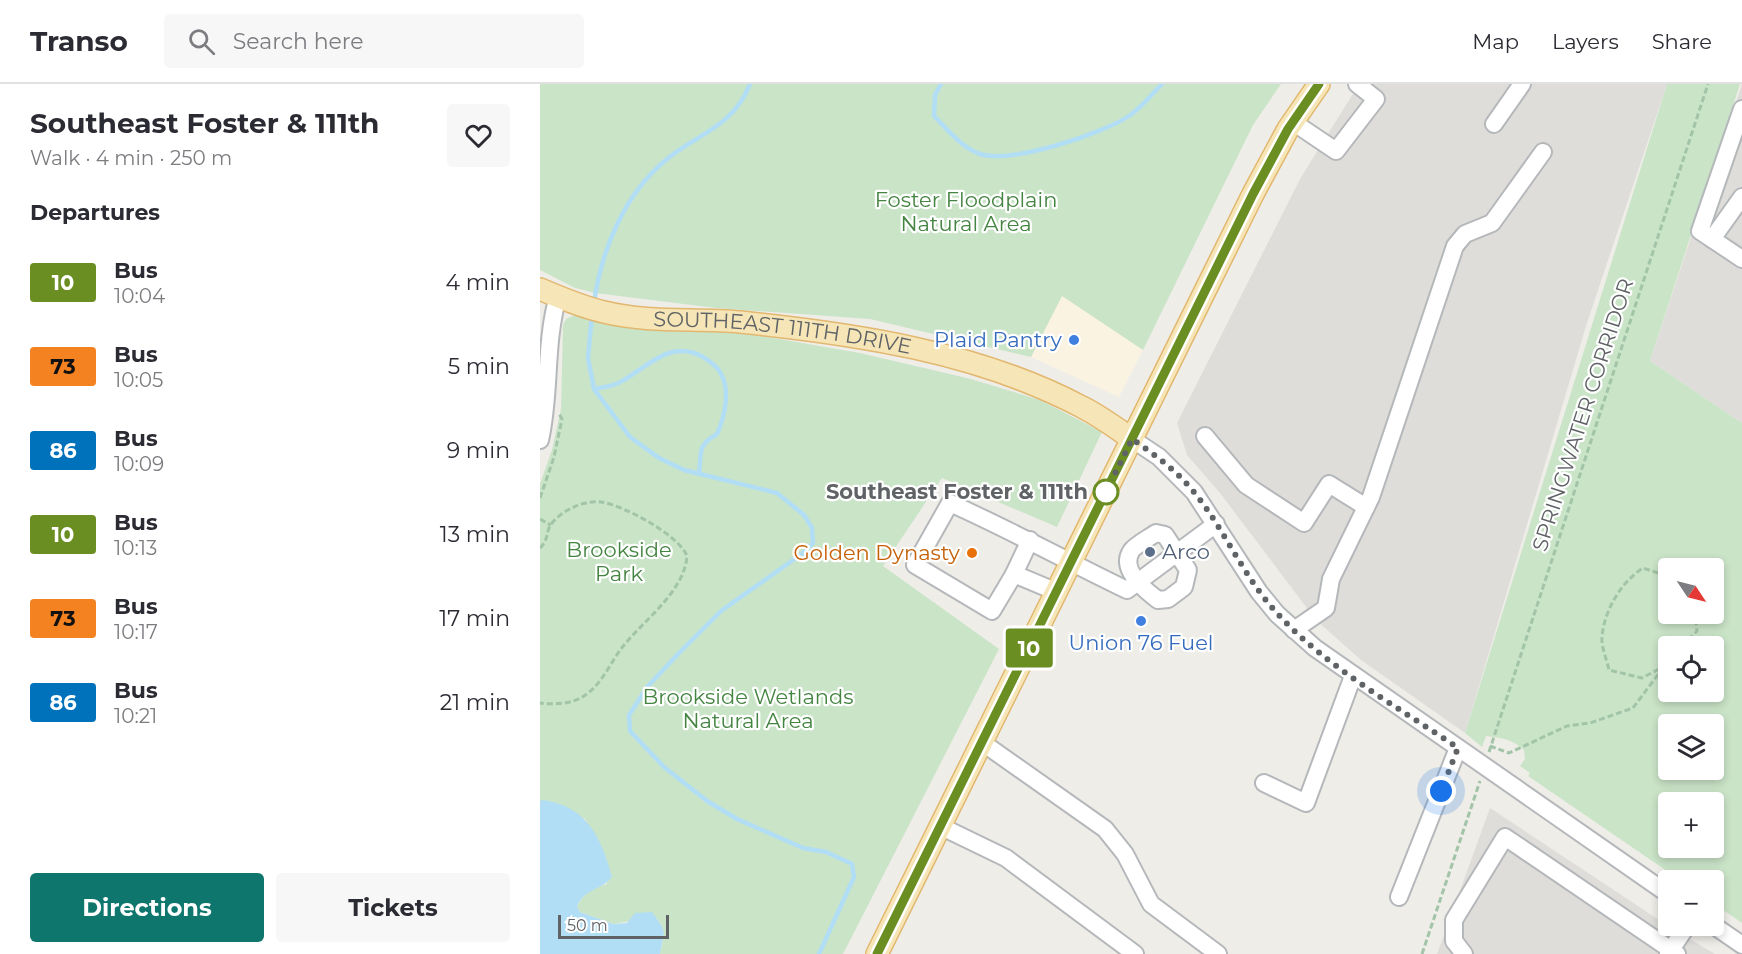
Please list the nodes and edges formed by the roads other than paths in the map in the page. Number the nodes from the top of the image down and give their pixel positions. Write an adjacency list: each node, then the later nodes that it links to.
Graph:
1 (1319, 84): 5 (main road)
2 (1357, 84): 5 (street)
3 (1515, 87): 6 (street)
4 (1742, 109): 9 (street)
5 (1293, 122): 13 (main road)
6 (1494, 124)
7 (1543, 153): 15 (street)
8 (1742, 196): 9 (street)
9 (1712, 239): 10 (street)
10 (1742, 259)
11 (549, 293): 13 (main road, SOUTHEAST 111TH DRIVE); 14 (street)
12 (1205, 436): 15 (street)
13 (1132, 439): 16 (street); 19 (main road)
14 (540, 440)
15 (1366, 507): 23 (street)
16 (1216, 524): 18 (street); 23 (street)
17 (1030, 540): 19 (street); 20 (street); 20 (street)
18 (1178, 552): 21 (street); 21 (street); 21 (street)
19 (1071, 563): 21 (street); 22 (main road)
20 (1014, 574): 22 (street)
21 (1136, 583)
22 (1057, 592): 25 (main road)
23 (1294, 630): 24 (street)
24 (1353, 676): 26 (street); 27 (street)
25 (983, 743): 28 (main road); 37 (street)
26 (1458, 748): 29 (street); 30 (street)
27 (1264, 783)
28 (942, 827): 35 (main road); 36 (street)
29 (1658, 887)
30 (1399, 897)
31 (1724, 933): 33 (street)
32 (1681, 936): 34 (street)
33 (1742, 945)
34 (1672, 953): 38 (street)
35 (877, 954)
36 (1135, 954)
37 (1218, 954)
38 (1464, 954)

